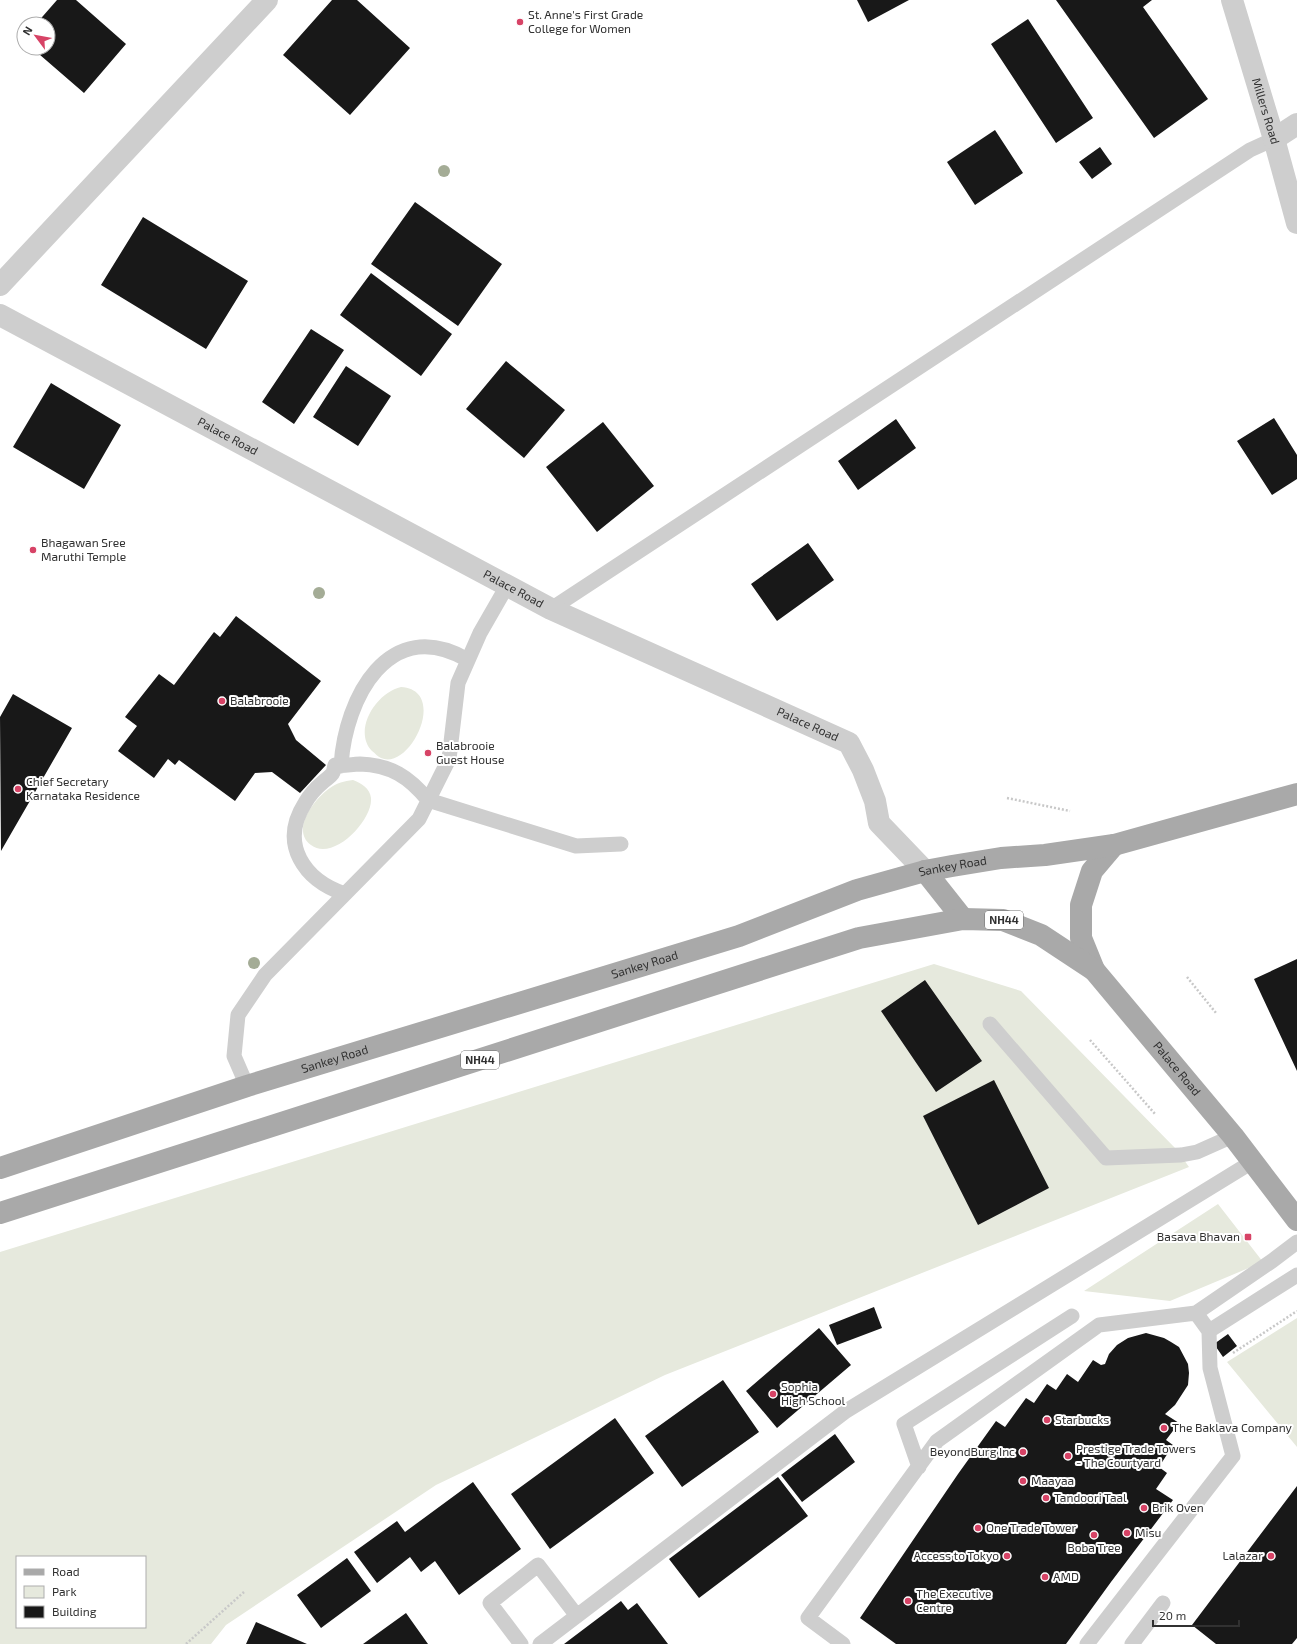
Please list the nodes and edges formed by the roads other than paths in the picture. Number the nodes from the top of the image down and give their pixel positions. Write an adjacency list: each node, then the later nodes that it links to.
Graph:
1 (267, 0): 6 (street)
2 (1232, 0): 4 (street, Millers Road)
3 (1297, 124): 4 (street)
4 (1274, 140): 5 (street, Millers Road); 9 (lane)
5 (1297, 223)
6 (0, 285)
7 (0, 315): 8 (street, Palace Road)
8 (507, 586): 9 (street, Palace Road); 10 (lane)
9 (551, 609): 16 (street, Palace Road)
10 (468, 660): 11 (lane); 13 (lane)
11 (341, 766): 13 (lane); 17 (lane)
12 (1297, 794): 15 (main road, Sankey Road)
13 (428, 800): 14 (lane); 17 (lane)
14 (621, 844)
15 (1114, 845): 16 (main road, Sankey Road); 19 (main road)
16 (925, 871): 18 (main road, Palace Road); 21 (main road, Sankey Road)
17 (345, 894): 21 (lane)
18 (963, 919): 19 (main road, Palace Road / NH44); 25 (main road, NH44)
19 (1094, 970): 22 (main road, Palace Road)
20 (990, 1024): 22 (lane)
21 (247, 1086): 24 (main road, Sankey Road)
22 (1233, 1136): 23 (main road, Palace Road)
23 (1252, 1162): 26 (main road, Palace Road); 34 (lane)
24 (0, 1168)
25 (0, 1213)
26 (1297, 1220)
27 (1297, 1242): 29 (lane)
28 (1297, 1275): 31 (lane)
29 (1196, 1313): 31 (lane); 32 (lane)
30 (1072, 1316): 32 (lane)
31 (1209, 1331): 38 (lane)
32 (918, 1468): 37 (lane)
33 (1163, 1603): 39 (lane)
34 (577, 1616): 35 (lane); 36 (lane)
35 (521, 1644)
36 (540, 1644)
37 (843, 1644)
38 (1087, 1644)
39 (1132, 1644)

